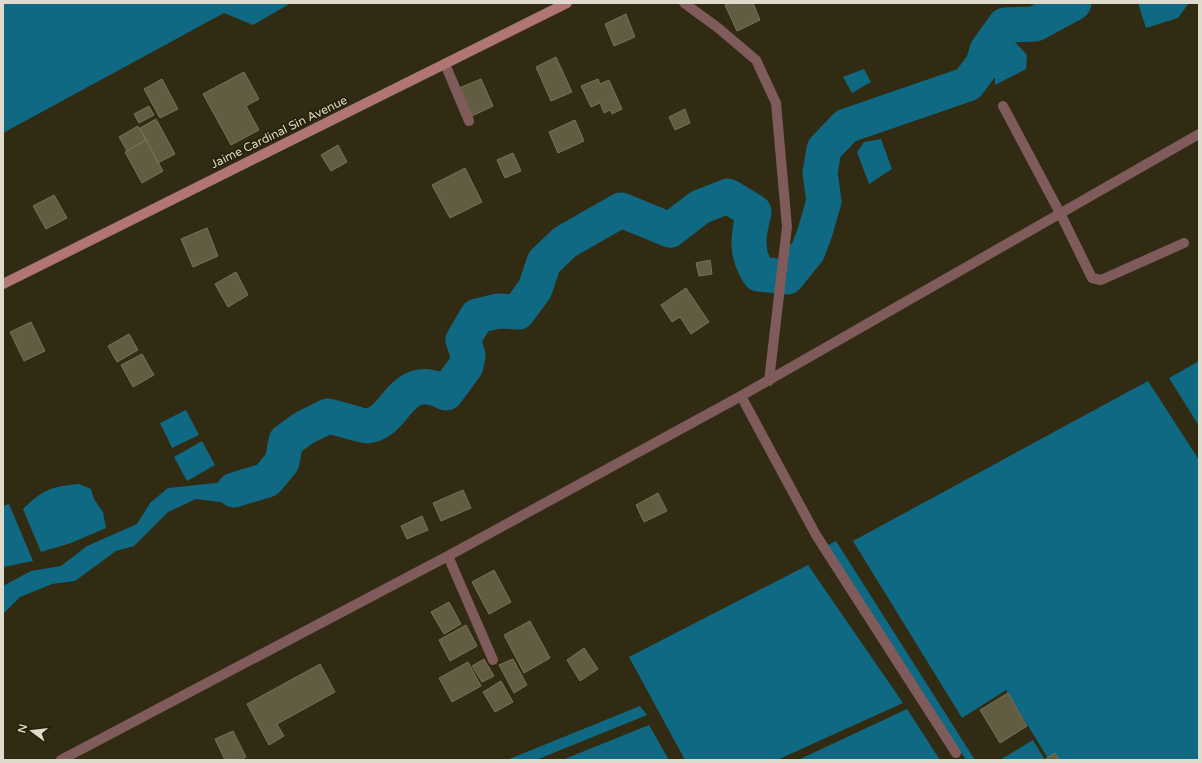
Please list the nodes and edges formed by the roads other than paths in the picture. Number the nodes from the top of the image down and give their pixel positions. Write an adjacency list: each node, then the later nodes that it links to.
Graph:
1 (567, 3): 3 (main road, Jaime Cardinal Sin Avenue)
2 (684, 3): 10 (street)
3 (445, 64): 5 (street); 9 (main road, Jaime Cardinal Sin Avenue)
4 (1003, 106): 7 (street)
5 (469, 121)
6 (1199, 134): 7 (street)
7 (1060, 212): 8 (street); 10 (street)
8 (1184, 243)
9 (3, 284)
10 (768, 381): 11 (street)
11 (741, 396): 12 (street); 14 (street)
12 (448, 556): 13 (street); 15 (street)
13 (493, 660)
14 (956, 753)
15 (61, 760)

